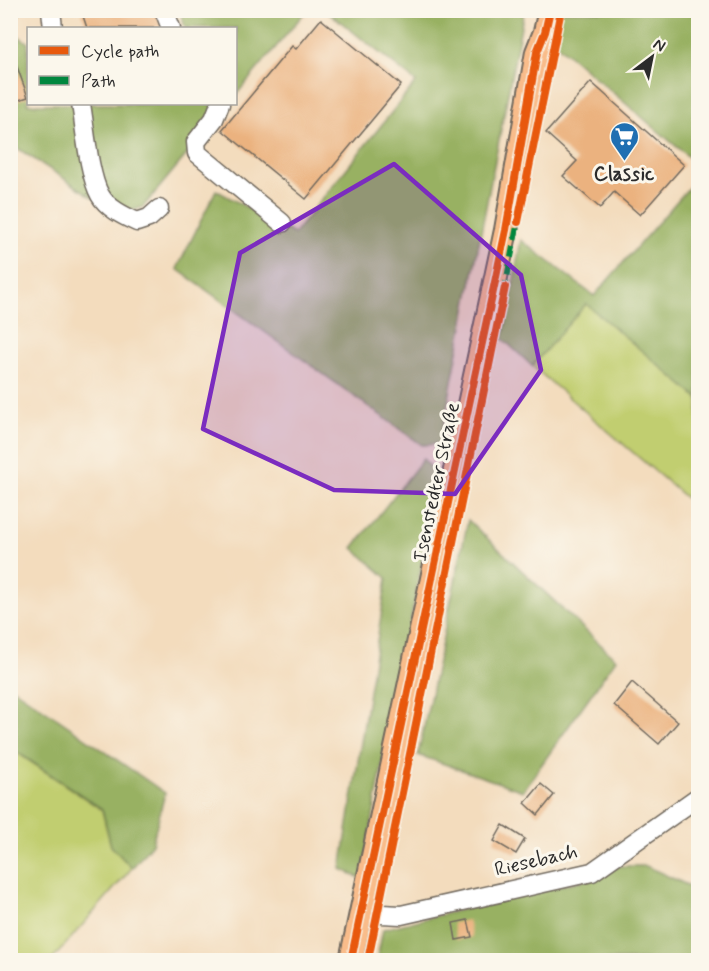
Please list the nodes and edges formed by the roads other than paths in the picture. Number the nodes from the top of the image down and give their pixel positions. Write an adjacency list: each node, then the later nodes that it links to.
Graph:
1 (51, 10): 5 (street)
2 (164, 10): 6 (street)
3 (536, 10): 7 (main road, Isenstedter Straße)
4 (550, 10): 7 (main road, Isenstedter Straße)
5 (53, 27)
6 (171, 27)
7 (537, 52): 13 (main road, Isenstedter Straße)
8 (81, 105): 10 (street)
9 (220, 105): 11 (street)
10 (159, 209)
11 (282, 223)
12 (699, 797): 13 (street, Riesebach)
13 (362, 913): 14 (main road, Isenstedter Straße)
14 (351, 960)

